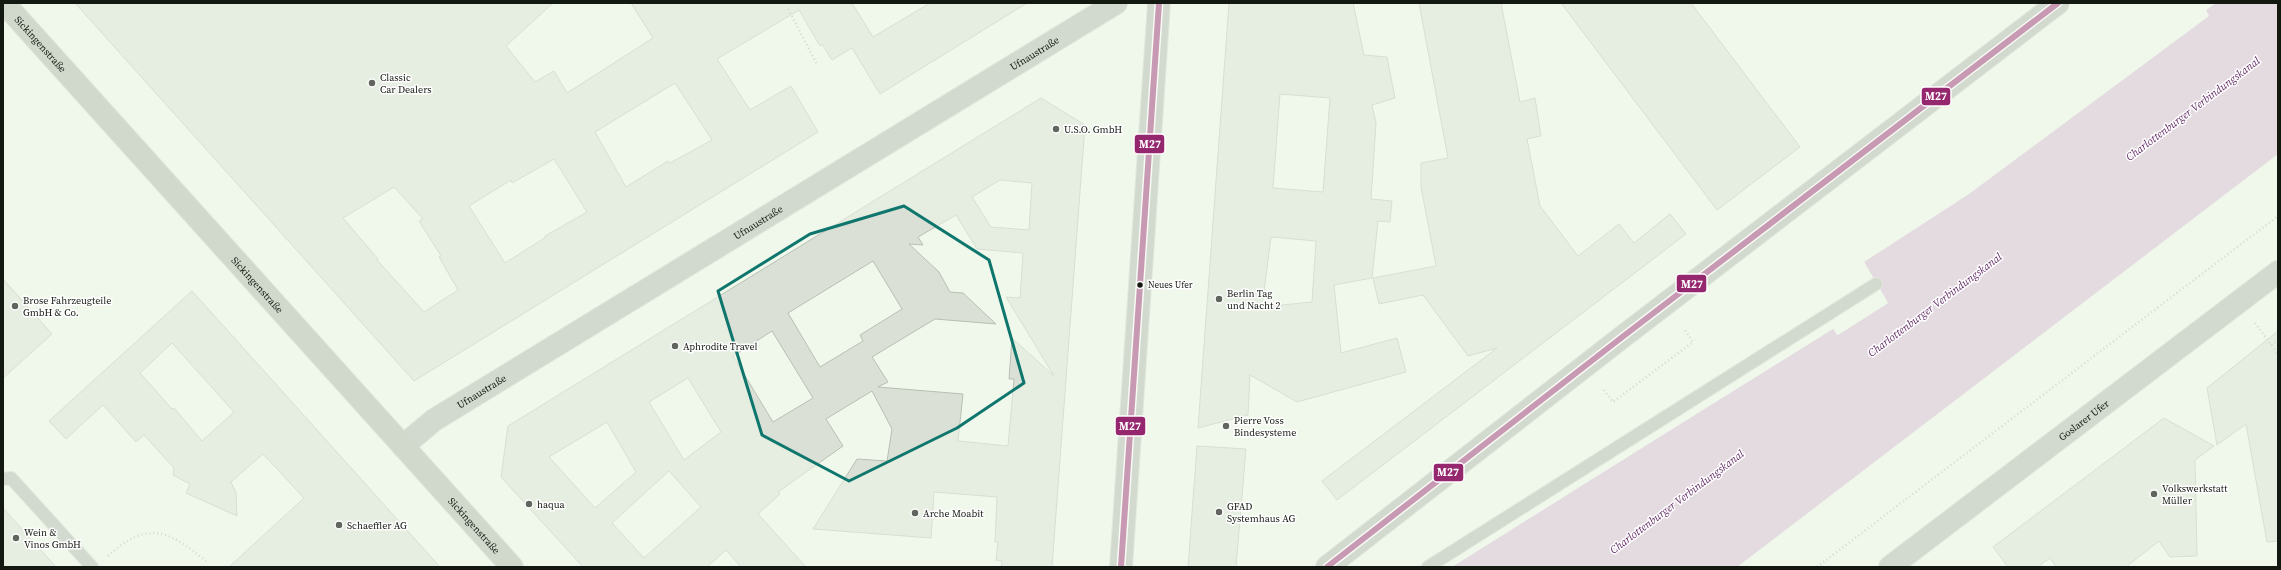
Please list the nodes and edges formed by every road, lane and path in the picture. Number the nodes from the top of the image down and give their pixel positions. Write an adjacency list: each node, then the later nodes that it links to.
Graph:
1 (4, 3): 16 (main road, Sickingenstraße)
2 (1116, 3): 16 (street, Ufnaustraße)
3 (1159, 3): 22 (street)
4 (2058, 3): 23 (street)
5 (788, 9): 6 (path)
6 (817, 64)
7 (2278, 216): 25 (path)
8 (2278, 272): 26 (street, Goslarer Ufer)
9 (1876, 284): 24 (lane)
10 (2255, 323): 13 (path)
11 (1685, 330): 15 (path)
12 (2278, 340): 13 (path)
13 (2271, 345): 14 (path)
14 (2278, 354)
15 (1604, 390)
16 (403, 446): 21 (main road, Sickingenstraße)
17 (3, 479): 20 (lane)
18 (107, 556): 19 (path)
19 (206, 561)
20 (92, 567)
21 (512, 567)
22 (1121, 567)
23 (1327, 567)
24 (1428, 567)
25 (1817, 567)
26 (1890, 567)

